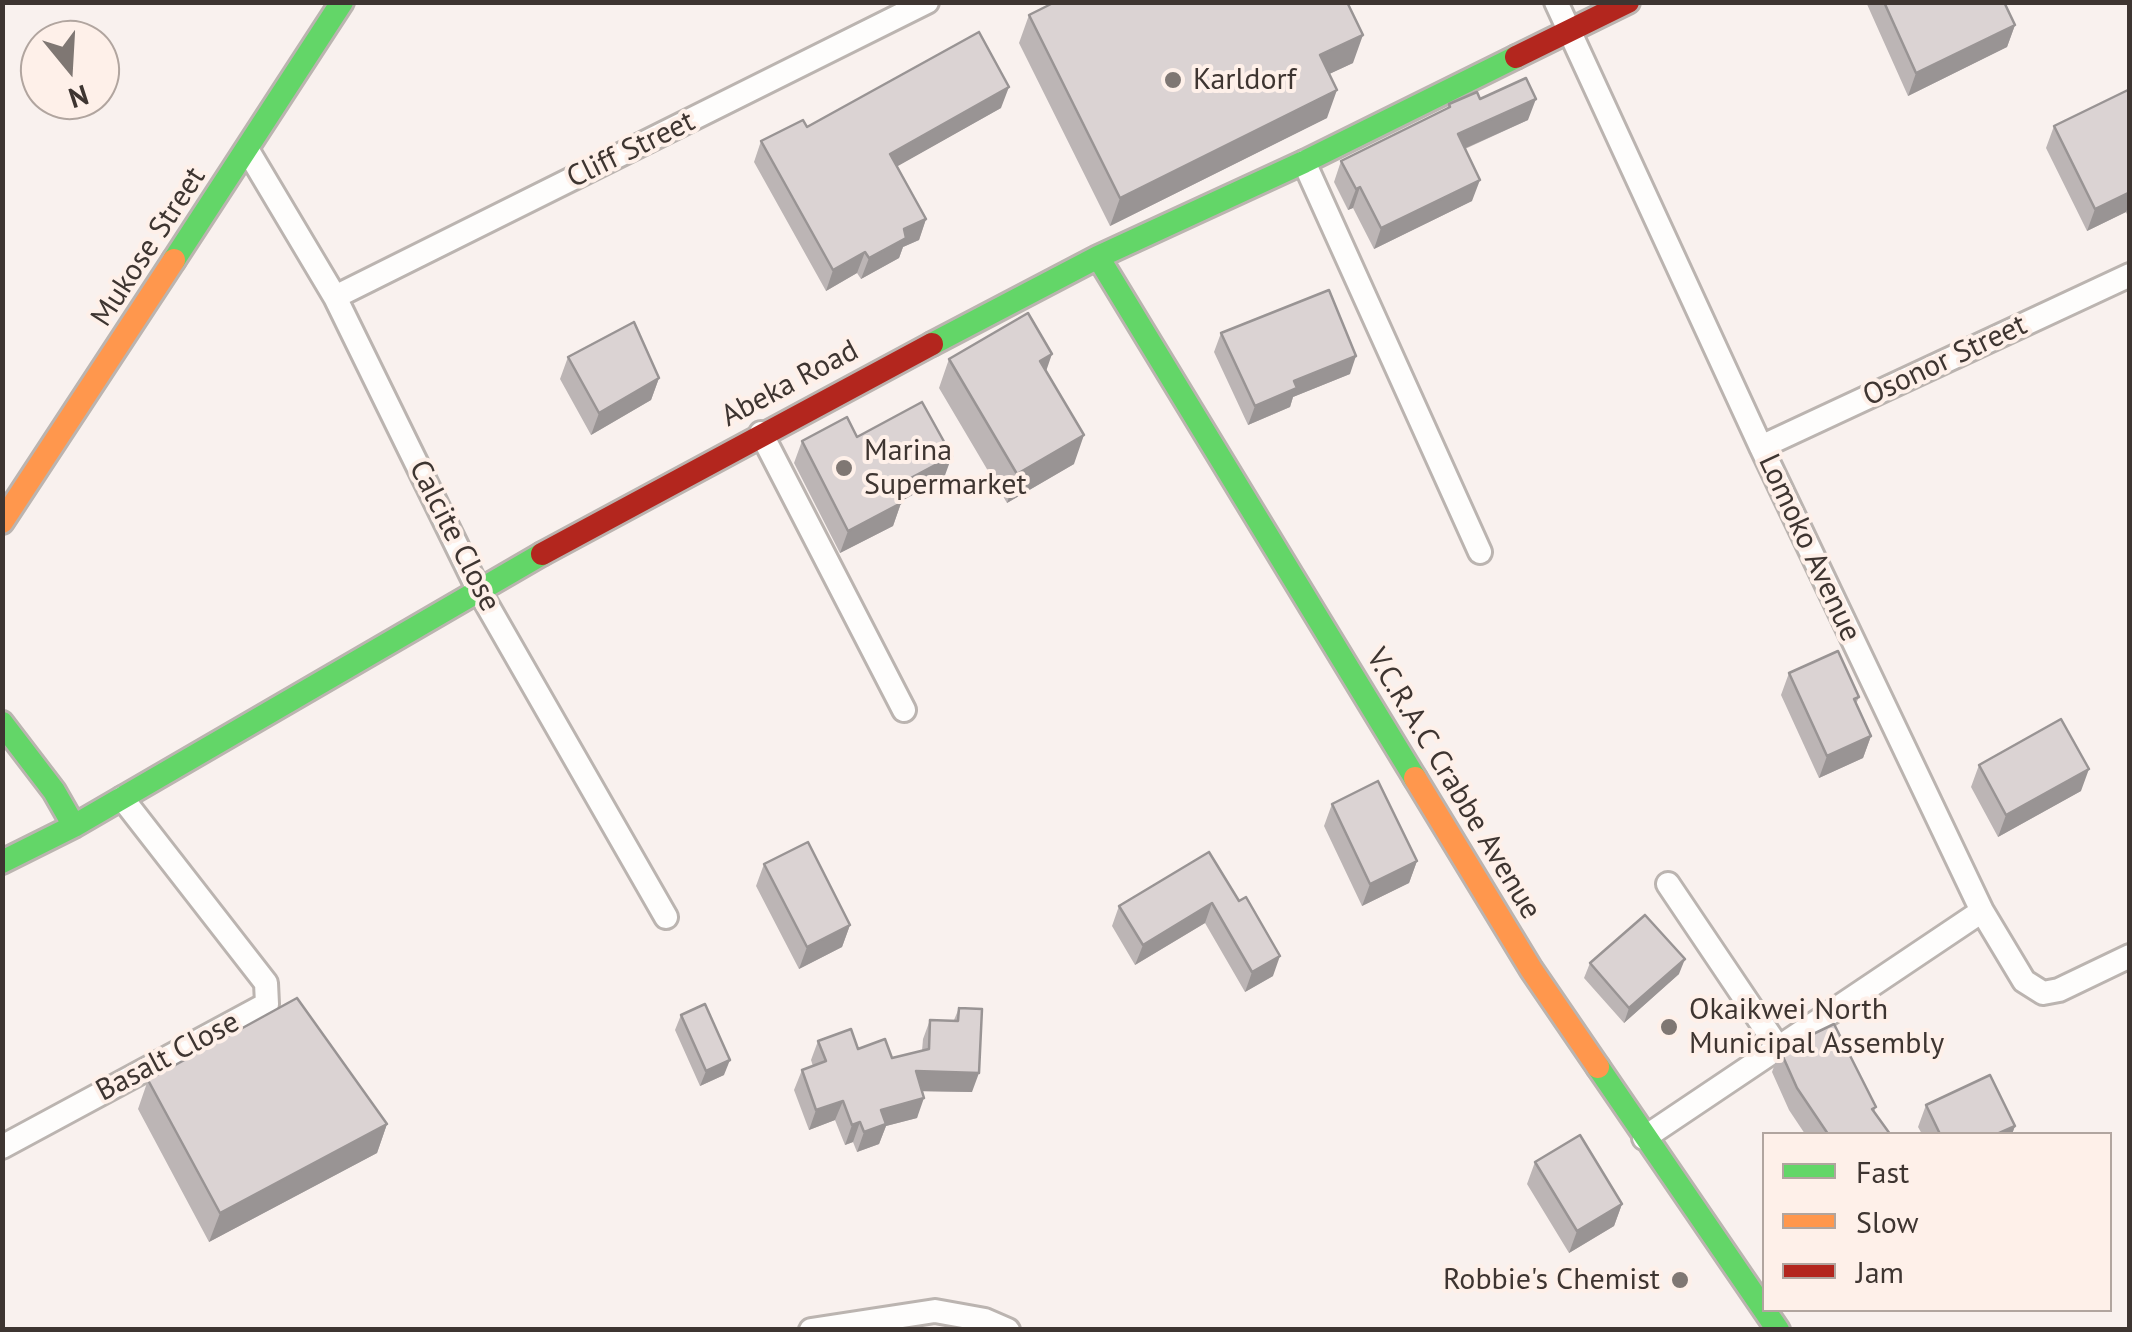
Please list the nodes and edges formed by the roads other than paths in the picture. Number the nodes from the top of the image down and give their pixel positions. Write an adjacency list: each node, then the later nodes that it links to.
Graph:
1 (342, 2): 6 (street, Mukose Street)
2 (927, 2): 10 (street, Cliff Street)
3 (1556, 2): 5 (street, Lomoko Avenue)
4 (1628, 2): 5 (street, Abeka Road)
5 (1569, 30): 7 (street, Abeka Road); 12 (street, Lomoko Avenue)
6 (248, 151): 10 (street, Calcite Close); 13 (street, Mukose Street)
7 (1304, 162): 8 (street, Abeka Road); 14 (street)
8 (1098, 258): 11 (street, Abeka Road); 26 (street, V.C.R.A.C Crabbe Avenue)
9 (2130, 275): 12 (street, Osonor Street)
10 (335, 296): 15 (street, Calcite Close)
11 (761, 433): 15 (street, Abeka Road); 16 (street)
12 (1761, 447): 22 (street, Lomoko Avenue)
13 (2, 522)
14 (1480, 552)
15 (478, 589): 18 (street, Abeka Road); 23 (street, Calcite Close)
16 (904, 710)
17 (2, 723): 19 (street)
18 (122, 798): 19 (street, Abeka Road); 27 (street, Basalt Close)
19 (74, 826): 20 (street, Abeka Road)
20 (2, 862)
21 (1668, 884): 25 (street)
22 (1982, 911): 24 (street, Lomoko Avenue); 25 (street)
23 (666, 917)
24 (2130, 956)
25 (1779, 1049): 26 (street)
26 (1644, 1138): 28 (street, V.C.R.A.C Crabbe Avenue)
27 (2, 1147)
28 (1762, 1307)
29 (811, 1330): 30 (street)
30 (1008, 1330)

